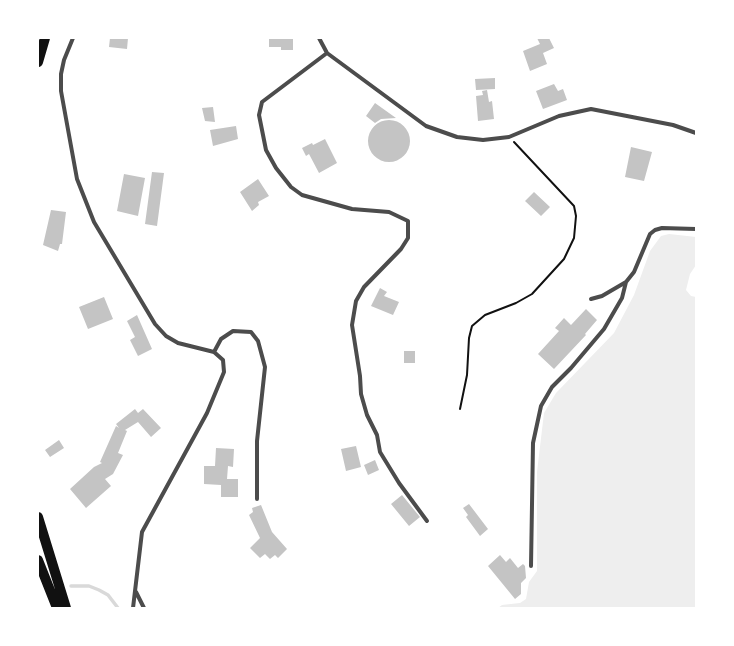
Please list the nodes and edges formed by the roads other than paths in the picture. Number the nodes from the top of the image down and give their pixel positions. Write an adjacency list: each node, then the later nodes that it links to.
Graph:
1 (45, 38): 5 (highway)
2 (73, 38): 10 (street)
3 (319, 38): 4 (street)
4 (328, 53): 6 (street); 13 (street)
5 (38, 62)
6 (696, 133)
7 (696, 230): 8 (street)
8 (626, 282): 9 (street); 15 (street)
9 (591, 299)
10 (214, 352): 11 (street); 16 (street)
11 (257, 499)
12 (38, 517): 18 (highway)
13 (427, 520)
14 (38, 560): 17 (highway)
15 (531, 566)
16 (136, 592): 19 (street); 20 (street)
17 (56, 608)
18 (66, 608)
19 (133, 608)
20 (144, 608)

